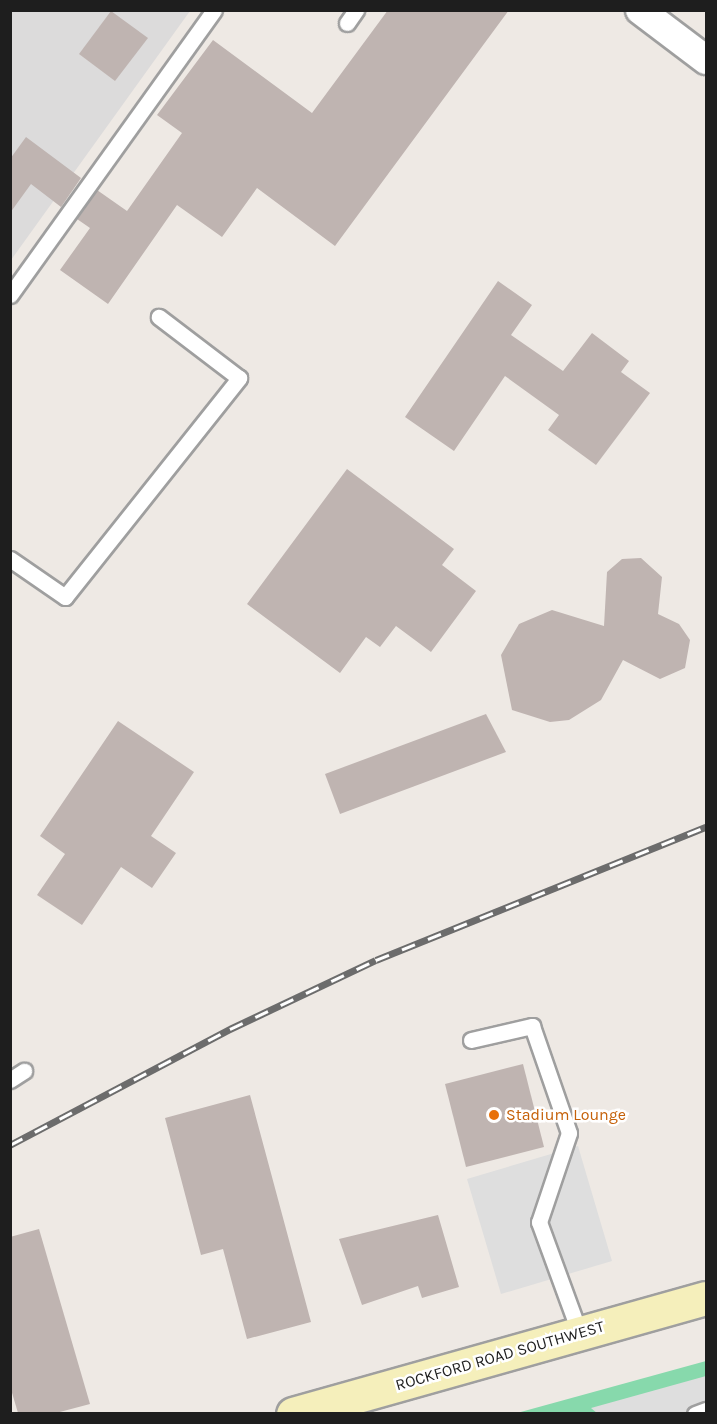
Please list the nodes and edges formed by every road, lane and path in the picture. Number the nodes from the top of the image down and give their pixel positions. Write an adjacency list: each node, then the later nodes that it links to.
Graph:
1 (214, 10): 4 (lane)
2 (640, 10): 3 (street)
3 (706, 60)
4 (10, 295)
5 (159, 318): 6 (lane)
6 (10, 559)
7 (471, 1040): 11 (lane)
8 (24, 1071): 9 (lane)
9 (10, 1080)
10 (706, 1298): 11 (street, ROCKFORD ROAD SOUTHWEST)
11 (580, 1334): 13 (street, ROCKFORD ROAD SOUTHWEST)
12 (706, 1410): 14 (lane)
13 (293, 1413)
14 (695, 1413)

